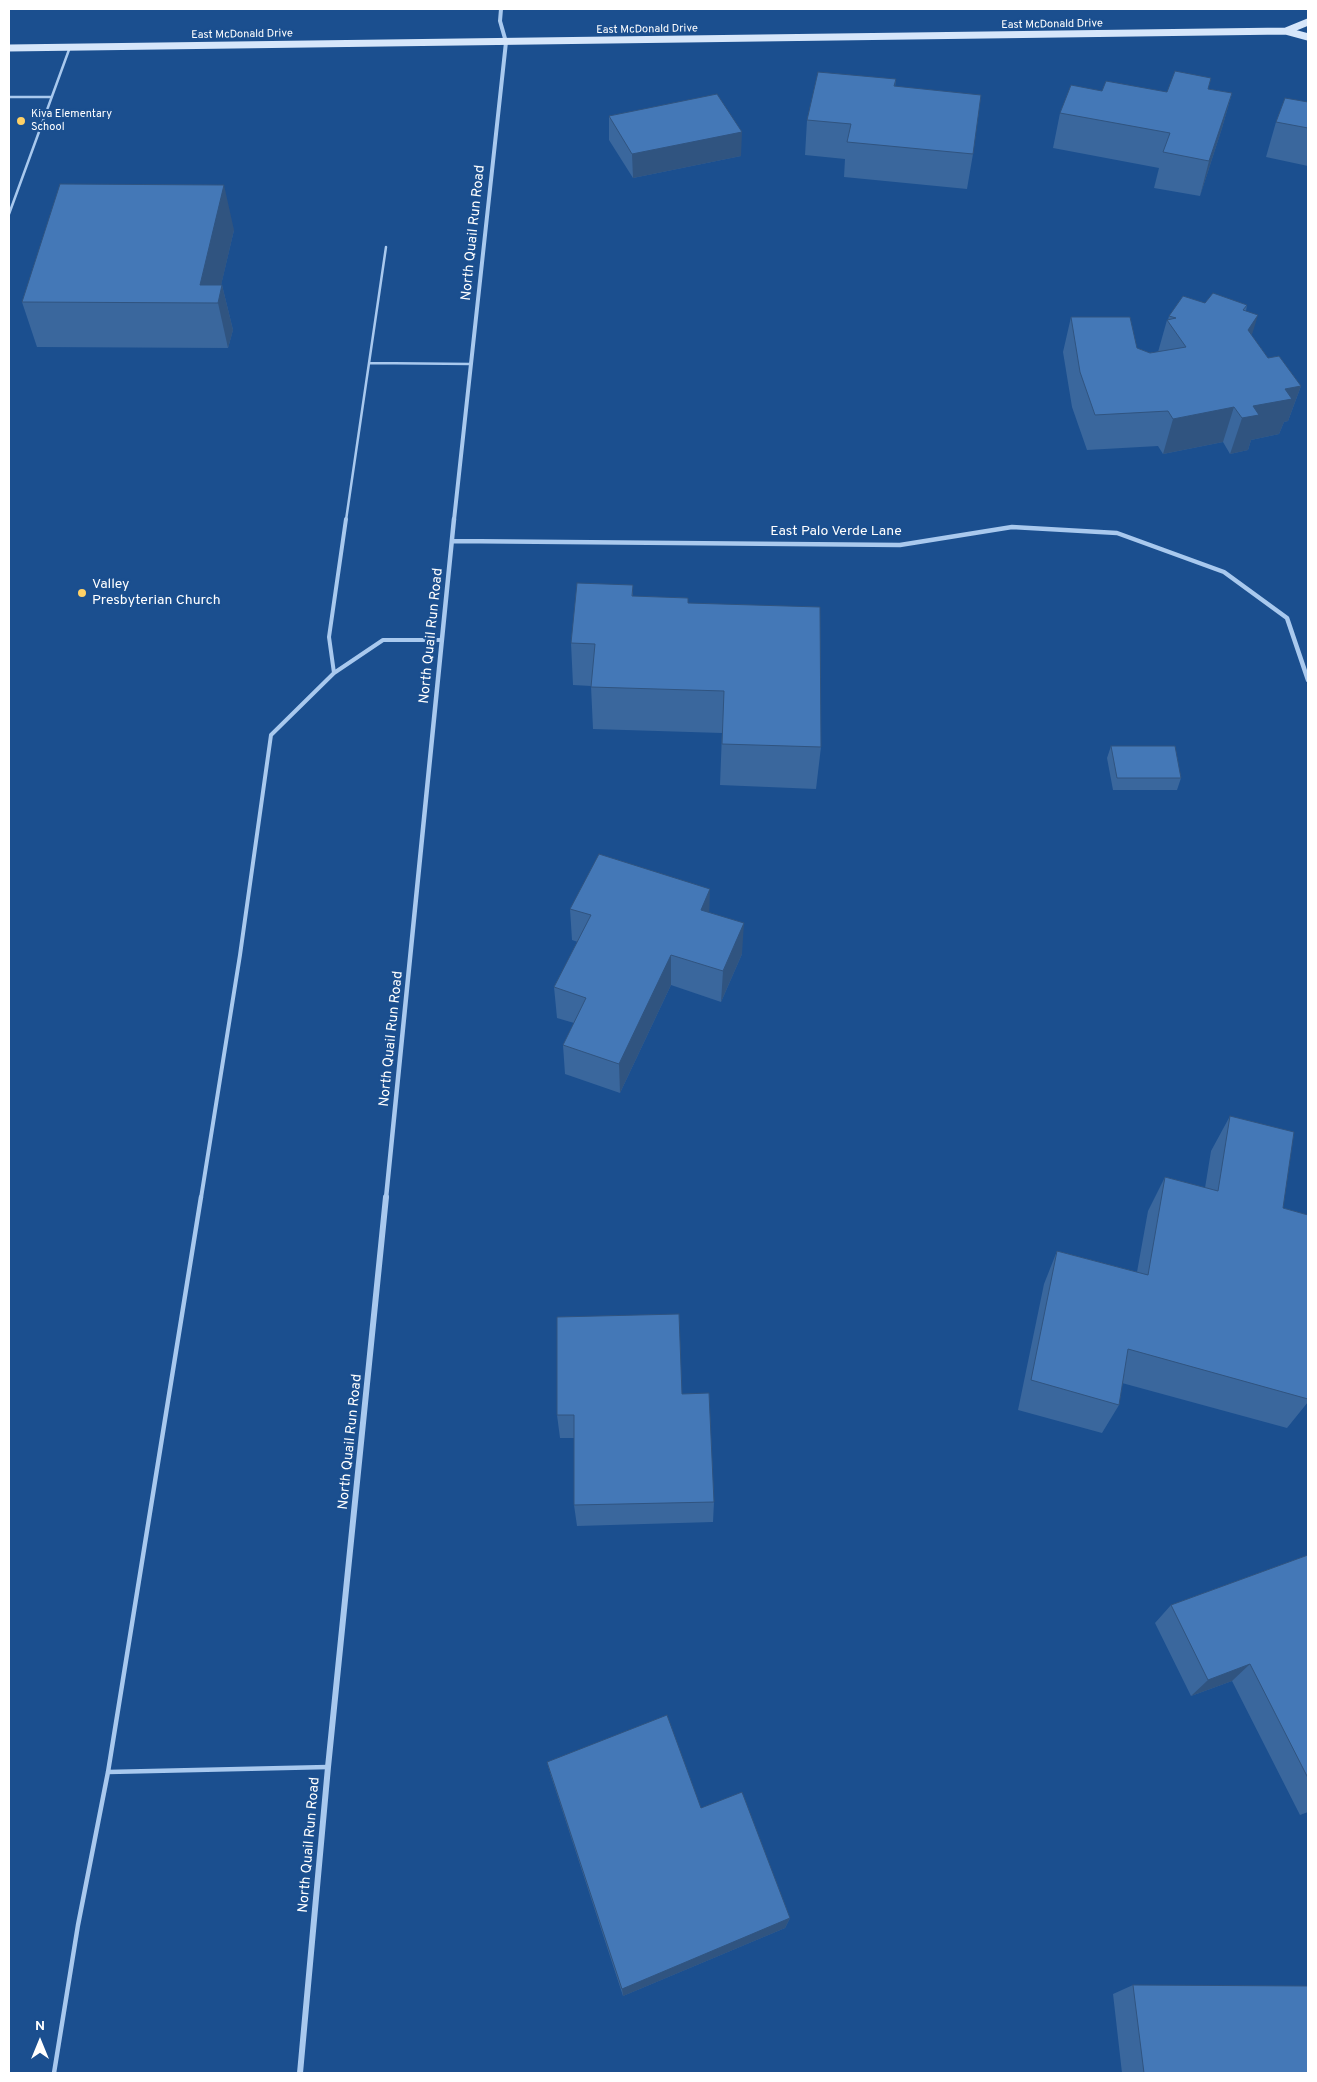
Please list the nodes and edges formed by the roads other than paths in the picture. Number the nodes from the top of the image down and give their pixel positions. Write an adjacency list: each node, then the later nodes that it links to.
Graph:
1 (501, 9): 5 (street, North Quail Run Road)
2 (1308, 22): 3 (street, East McDonald Drive)
3 (1286, 31): 4 (street, East McDonald Drive); 5 (street, East McDonald Drive)
4 (1308, 37)
5 (506, 42): 6 (street, East McDonald Drive); 13 (street, North Quail Run Road)
6 (70, 47): 7 (street, East McDonald Drive); 9 (lane)
7 (9, 48)
8 (9, 97): 9 (lane)
9 (51, 97): 10 (lane)
10 (9, 214)
11 (386, 247): 12 (lane)
12 (369, 363): 13 (lane); 16 (lane)
13 (472, 364): 14 (street, North Quail Run Road)
14 (452, 541): 15 (street, North Quail Run Road); 17 (street, East Palo Verde Lane)
15 (442, 640): 16 (lane); 18 (street, North Quail Run Road)
16 (334, 674): 19 (lane)
17 (1308, 680)
18 (328, 1767): 19 (lane); 21 (street, North Quail Run Road)
19 (108, 1772): 20 (lane)
20 (54, 2073)
21 (300, 2073)

